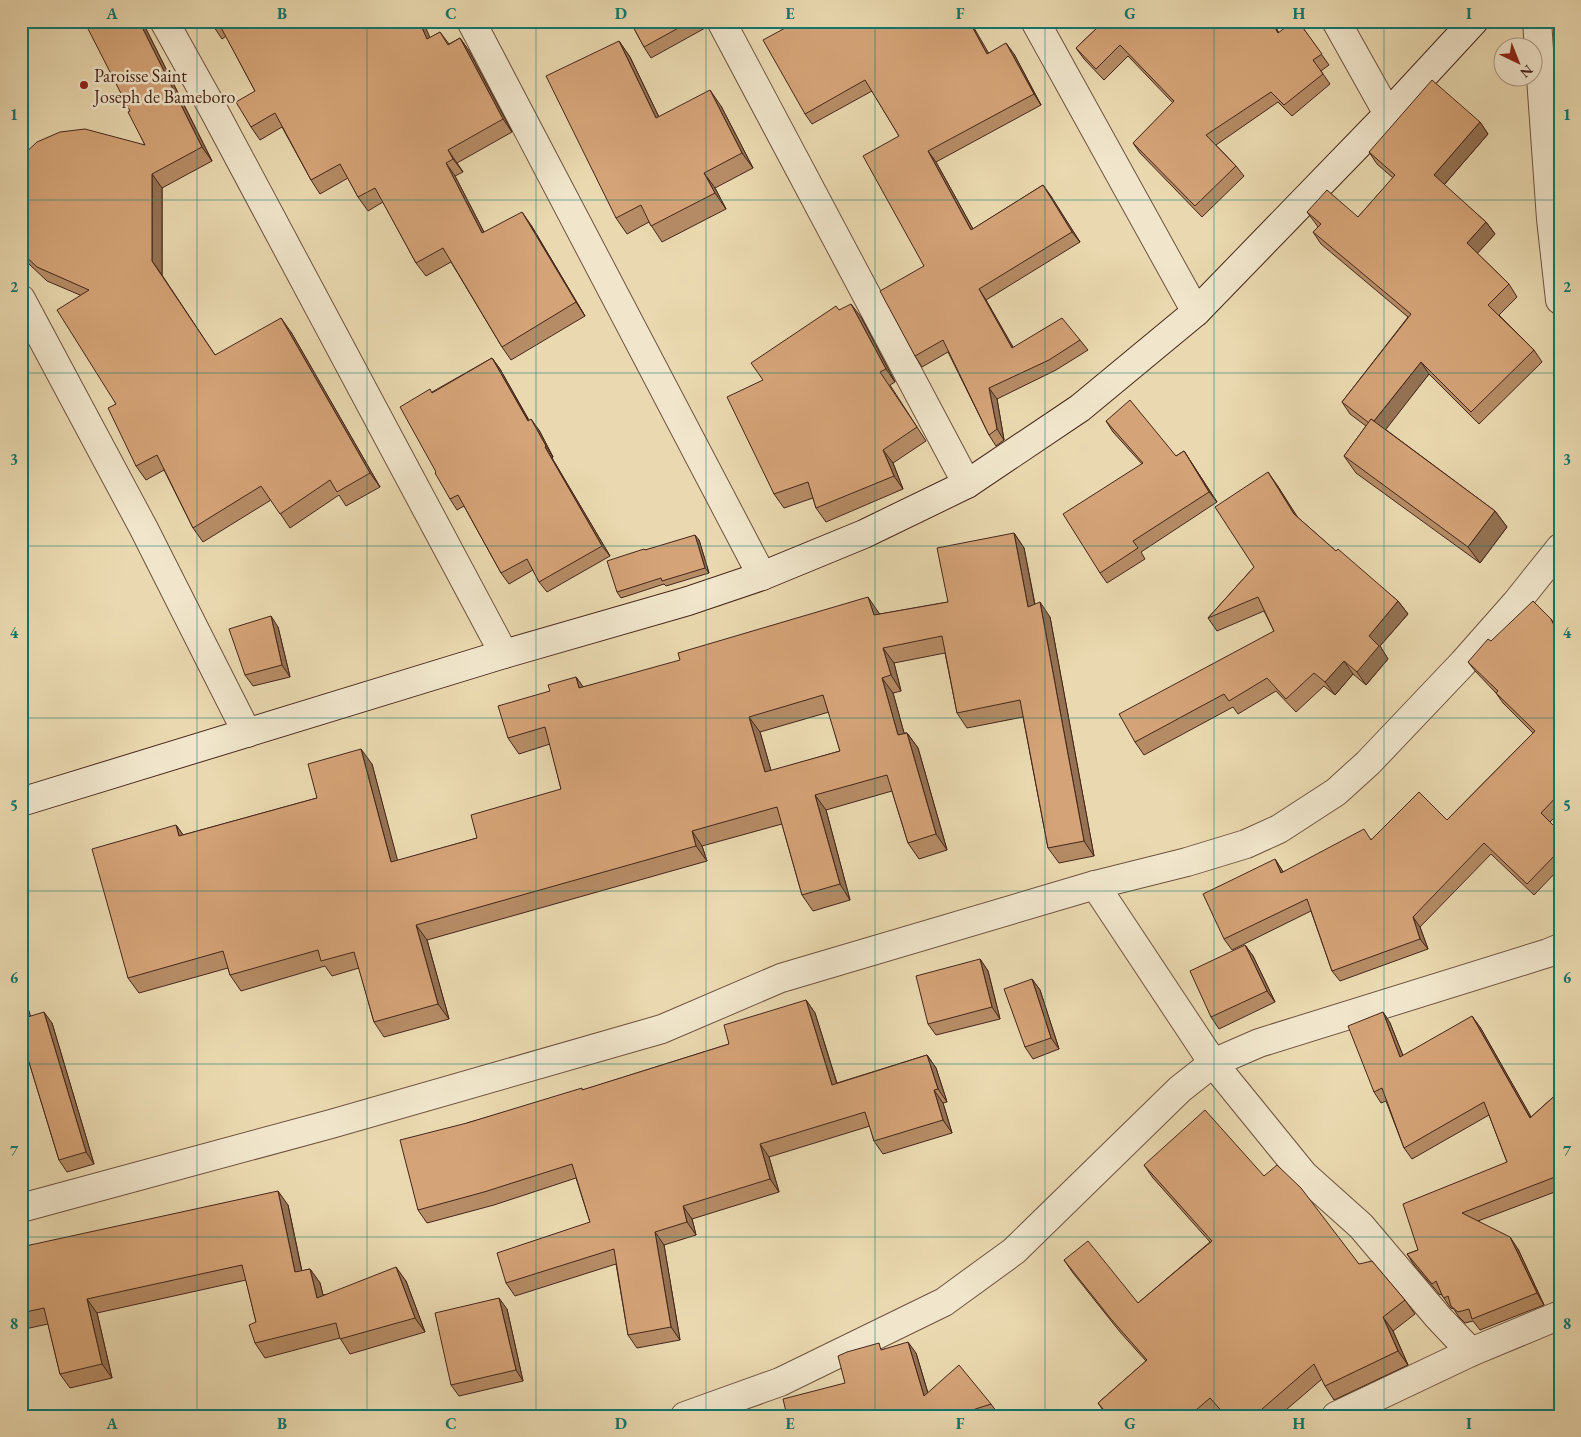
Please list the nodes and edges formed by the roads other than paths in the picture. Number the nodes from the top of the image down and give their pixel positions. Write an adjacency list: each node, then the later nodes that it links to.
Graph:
1 (164, 21): 15 (street)
2 (471, 21): 14 (street)
3 (721, 21): 12 (street)
4 (1035, 21): 11 (street)
5 (1336, 21): 8 (street)
6 (1474, 21): 8 (street)
7 (1537, 21): 10 (street)
8 (1388, 114): 11 (street)
9 (21, 300): 16 (street)
10 (1560, 300)
11 (1196, 312): 12 (street)
12 (967, 484): 14 (street)
13 (1560, 548): 18 (street)
14 (762, 576): 15 (street)
15 (504, 654): 16 (street)
16 (247, 733): 17 (street)
17 (21, 802)
18 (1096, 885): 20 (street); 21 (street)
19 (1560, 948): 20 (street)
20 (1213, 1063): 23 (street); 24 (street)
21 (21, 1208)
22 (1560, 1315): 23 (street)
23 (1471, 1352): 25 (street)
24 (686, 1416)
25 (1336, 1416)

